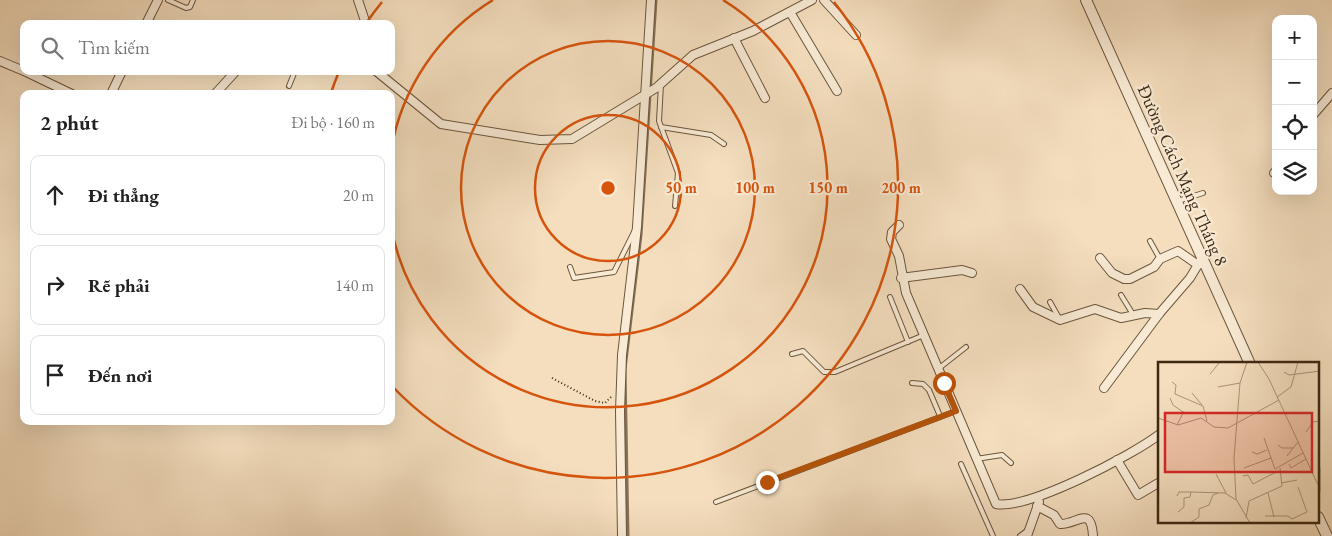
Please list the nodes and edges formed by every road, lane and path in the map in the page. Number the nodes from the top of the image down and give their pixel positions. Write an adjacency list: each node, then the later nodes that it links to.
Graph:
1 (158, 0): 10 (street)
2 (168, 0): 3 (lane)
3 (193, 0)
4 (358, 0): 11 (street)
5 (651, 0): 28 (street)
6 (812, 0): 9 (street)
7 (824, 0): 12 (street)
8 (1086, 0): 34 (street, Đường Cách Mạng Tháng 8)
9 (790, 12): 13 (street); 26 (street)
10 (148, 20)
11 (365, 20)
12 (856, 35)
13 (734, 38): 22 (street); 29 (street)
14 (0, 61): 15 (street)
15 (20, 69)
16 (32, 75): 23 (street)
17 (120, 75): 24 (street)
18 (232, 75): 25 (street)
19 (293, 75): 21 (lane)
20 (381, 75): 28 (street)
21 (289, 86)
22 (658, 86): 28 (street); 31 (lane)
23 (64, 90)
24 (113, 90)
25 (219, 90)
26 (837, 91)
27 (1332, 93): 30 (street)
28 (647, 94): 37 (street)
29 (765, 98)
30 (1317, 110)
31 (661, 127): 32 (lane); 35 (lane)
32 (724, 144)
33 (1203, 193): 34 (lane)
34 (1178, 201): 41 (street, Đường Cách Mạng Tháng 8)
35 (675, 206)
36 (899, 225): 44 (street)
37 (637, 227): 42 (lane); 59 (street)
38 (1150, 241): 40 (lane)
39 (1100, 258): 40 (street)
40 (1160, 259): 41 (street)
41 (1200, 262): 49 (street); 56 (street, Đường Cách Mạng Tháng 8)
42 (570, 267)
43 (972, 273): 44 (street)
44 (902, 278): 52 (street)
45 (1020, 289): 51 (street)
46 (1121, 295): 50 (lane)
47 (890, 297): 53 (lane)
48 (1050, 302): 51 (lane)
49 (1159, 314): 50 (street); 61 (street)
50 (1134, 316): 51 (street)
51 (1060, 320)
52 (924, 335): 53 (lane); 57 (street)
53 (908, 342): 55 (lane)
54 (966, 347): 57 (lane)
55 (792, 354)
56 (1249, 362)
57 (938, 369): 62 (street)
58 (552, 378): 59 (path)
59 (621, 381): 75 (street)
60 (912, 383): 63 (lane)
61 (1104, 388)
62 (956, 411): 63 (lane); 65 (street)
63 (940, 416): 71 (lane)
64 (1158, 435): 66 (street)
65 (976, 460): 67 (lane); 70 (street)
66 (1117, 460): 69 (street); 70 (street)
67 (1011, 463)
68 (961, 464): 76 (lane)
69 (1158, 483)
70 (1042, 495): 72 (street)
71 (716, 502)
72 (1037, 506): 74 (street); 78 (street)
73 (1320, 521): 79 (street)
74 (1027, 533): 77 (lane)
75 (622, 536)
76 (993, 536)
77 (1020, 536)
78 (1093, 536)
79 (1327, 536)

